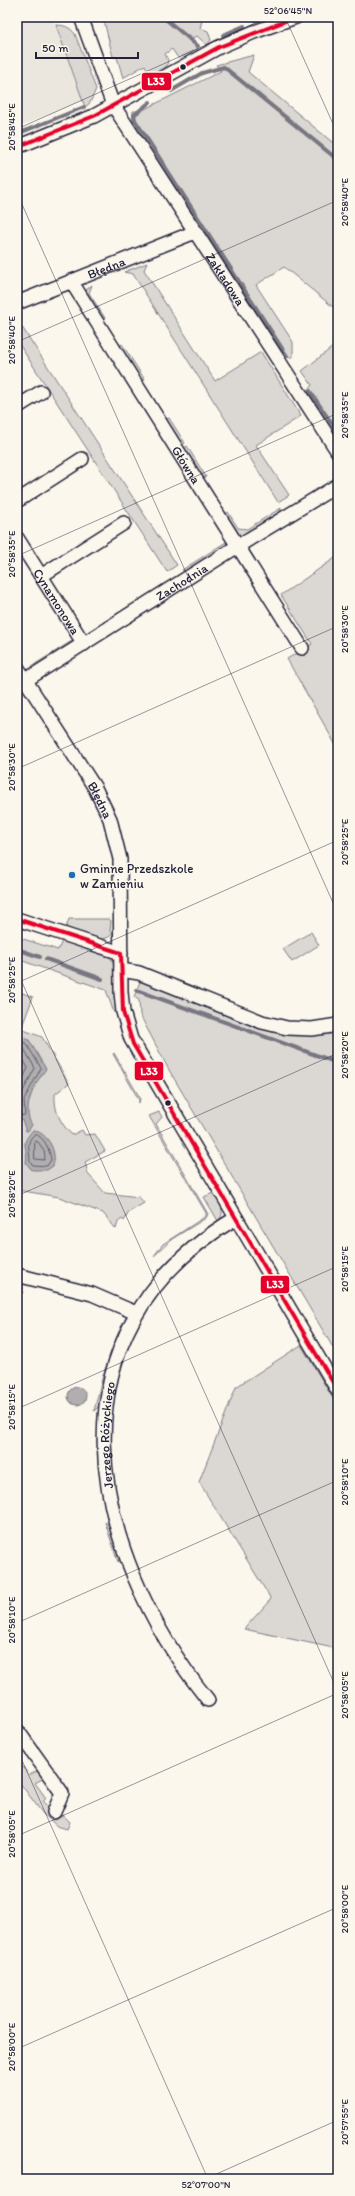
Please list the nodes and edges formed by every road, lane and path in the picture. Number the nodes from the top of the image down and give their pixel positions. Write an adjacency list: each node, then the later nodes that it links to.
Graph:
1 (81, 17): 3 (street, Zakładowa)
2 (296, 17): 3 (street)
3 (113, 105): 4 (street); 5 (street, Zakładowa)
4 (17, 147)
5 (195, 232): 6 (street, Błędna); 10 (street, Zakładowa)
6 (71, 281): 7 (street, Błędna); 16 (street, Główna)
7 (17, 303)
8 (41, 392): 9 (street)
9 (17, 407)
10 (338, 452)
11 (82, 459): 13 (street)
12 (338, 486): 16 (street, Zachodnia)
13 (17, 500)
14 (124, 523): 17 (street)
15 (17, 538): 17 (street, Cynamonowa)
16 (239, 546): 18 (street, Zachodnia); 19 (street, Główna)
17 (41, 576): 18 (street, Cynamonowa)
18 (84, 644): 21 (street, Zachodnia)
19 (302, 648)
20 (17, 667): 21 (street, Błędna)
21 (26, 680): 23 (street, Błędna)
22 (17, 919): 23 (street)
23 (121, 953): 24 (street, Błędna)
24 (121, 970): 25 (street); 26 (street, Błędna)
25 (338, 1026)
26 (236, 1218): 28 (street, Jerzego Różyckiego); 29 (street, Błędna)
27 (17, 1275): 28 (street)
28 (136, 1313): 30 (street, Jerzego Różyckiego)
29 (338, 1392)
30 (208, 1700)
31 (17, 1730): 32 (street)
32 (54, 1812)

